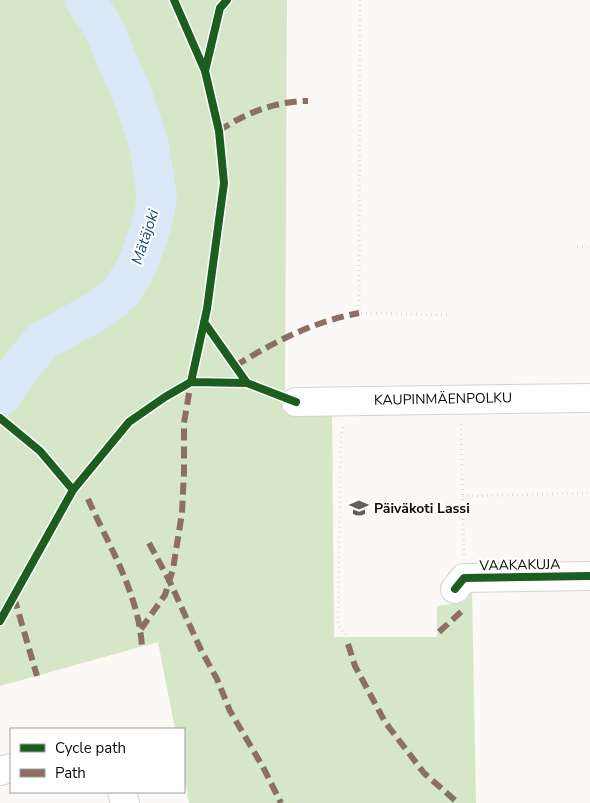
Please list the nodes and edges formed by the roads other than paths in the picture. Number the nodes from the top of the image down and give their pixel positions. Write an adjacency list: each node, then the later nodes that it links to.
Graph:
1 (590, 398): 2 (street, KAUPINMÄENPOLKU)
2 (296, 402)
3 (590, 576): 4 (street, VAAKAKUJA)
4 (459, 584)

